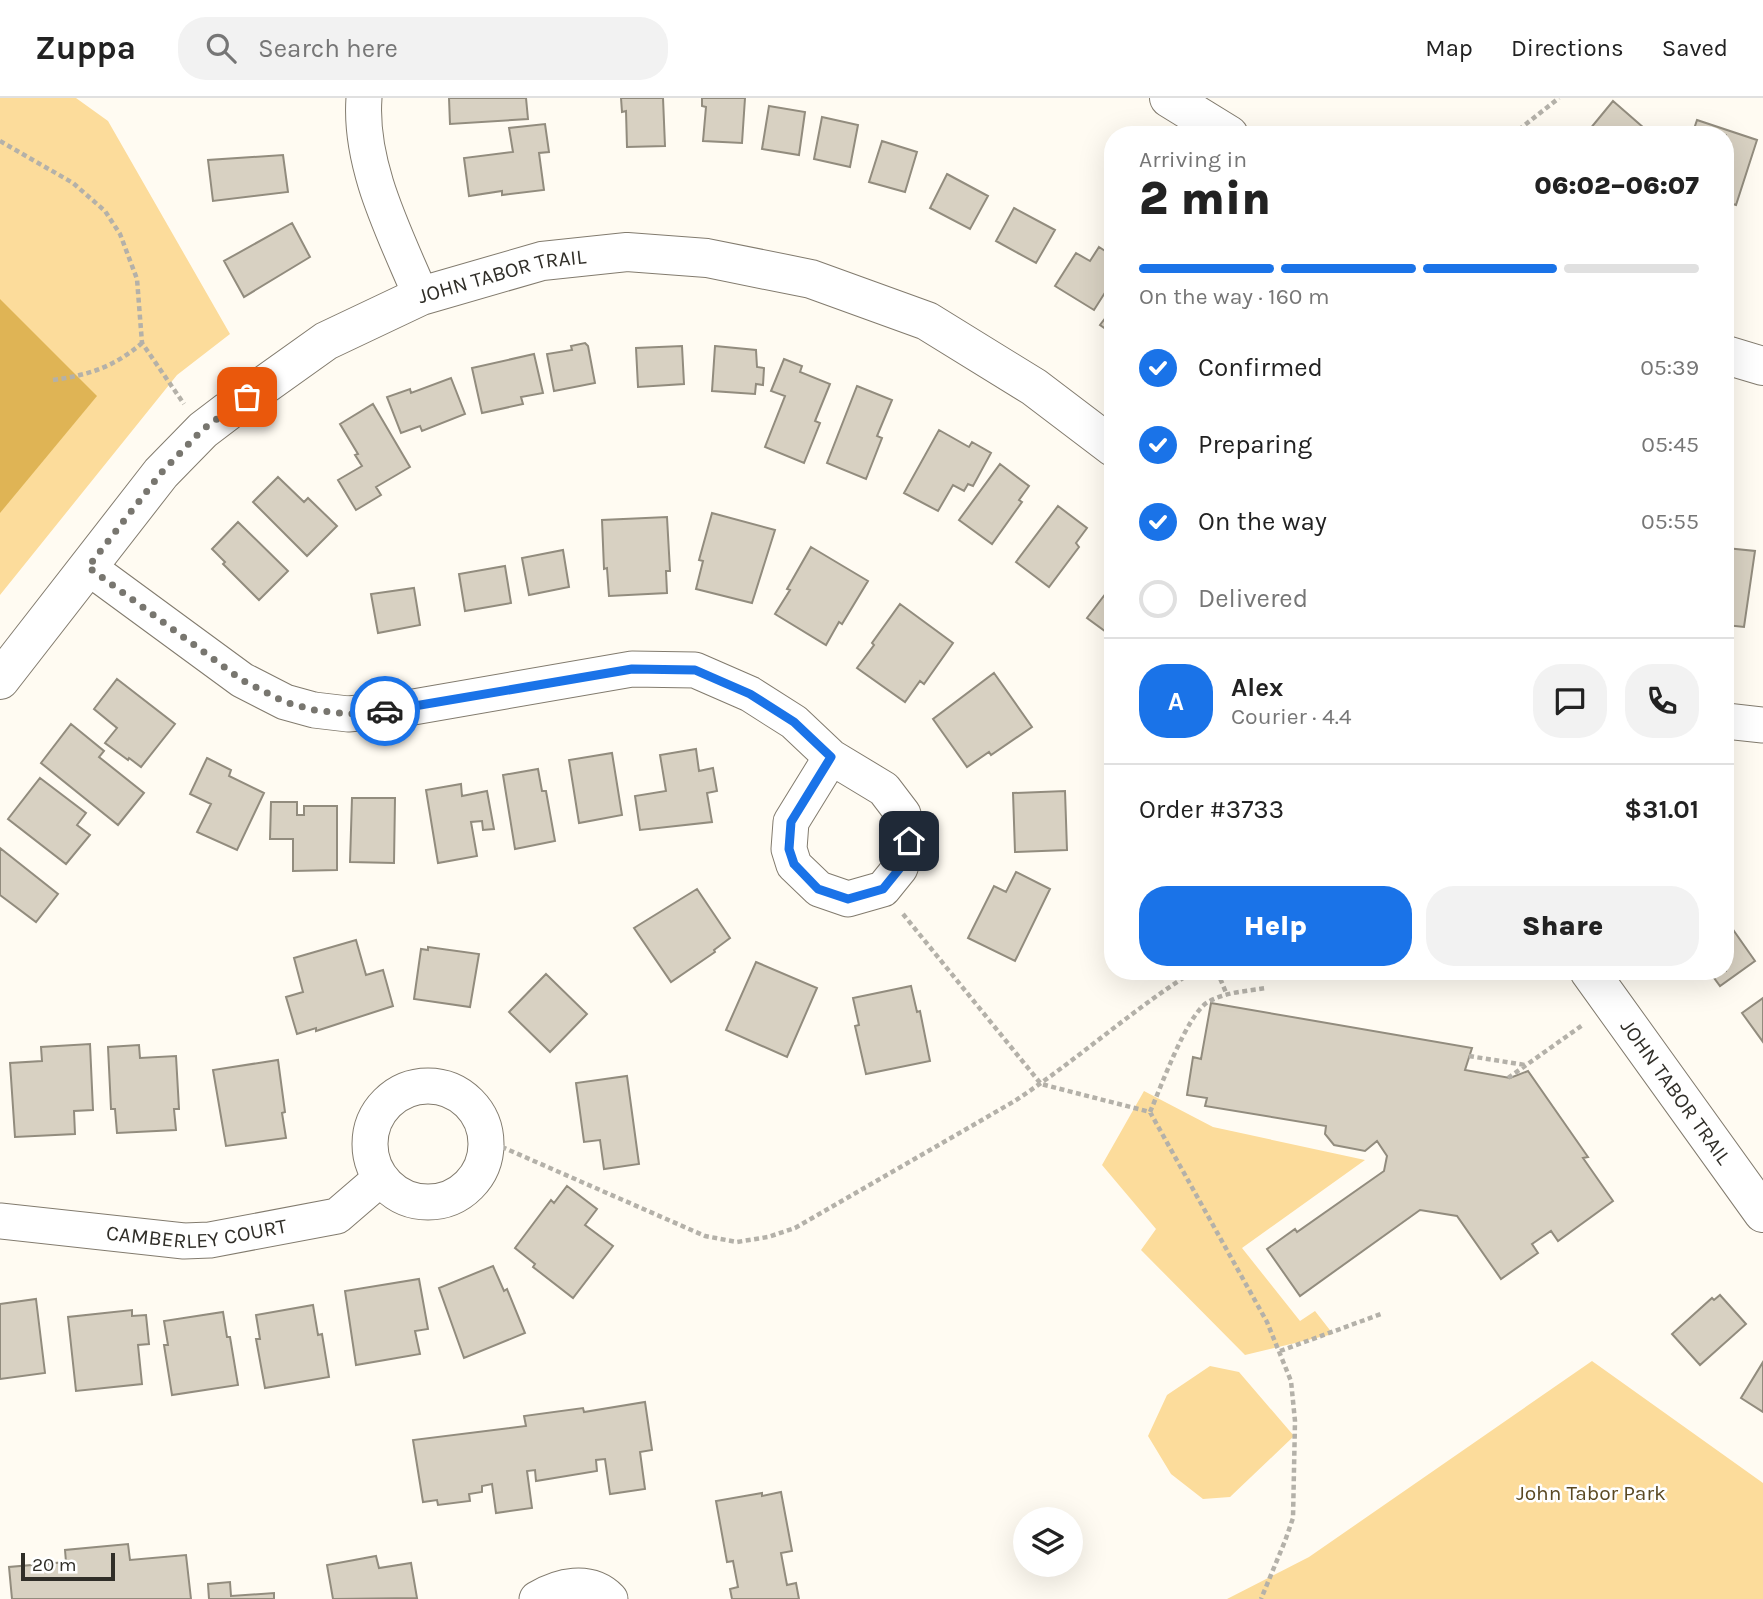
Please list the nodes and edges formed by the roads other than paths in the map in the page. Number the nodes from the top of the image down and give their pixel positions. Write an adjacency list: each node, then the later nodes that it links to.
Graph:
1 (365, 98): 4 (street)
2 (1169, 98): 3 (street)
3 (1214, 126)
4 (421, 296): 7 (street, JOHN TABOR TRAIL); 8 (street, JOHN TABOR TRAIL)
5 (1734, 357): 6 (street)
6 (1763, 366)
7 (1104, 440)
8 (88, 567): 9 (street, JOHN TABOR TRAIL); 12 (street)
9 (0, 680)
10 (1734, 722): 11 (street)
11 (1763, 725)
12 (831, 757): 12 (street)
13 (1595, 980): 15 (street, JOHN TABOR TRAIL)
14 (380, 1179): 14 (street); 16 (street, CAMBERLEY COURT)
15 (1763, 1213)
16 (0, 1222)
17 (537, 1599): 18 (street)
18 (610, 1599)

